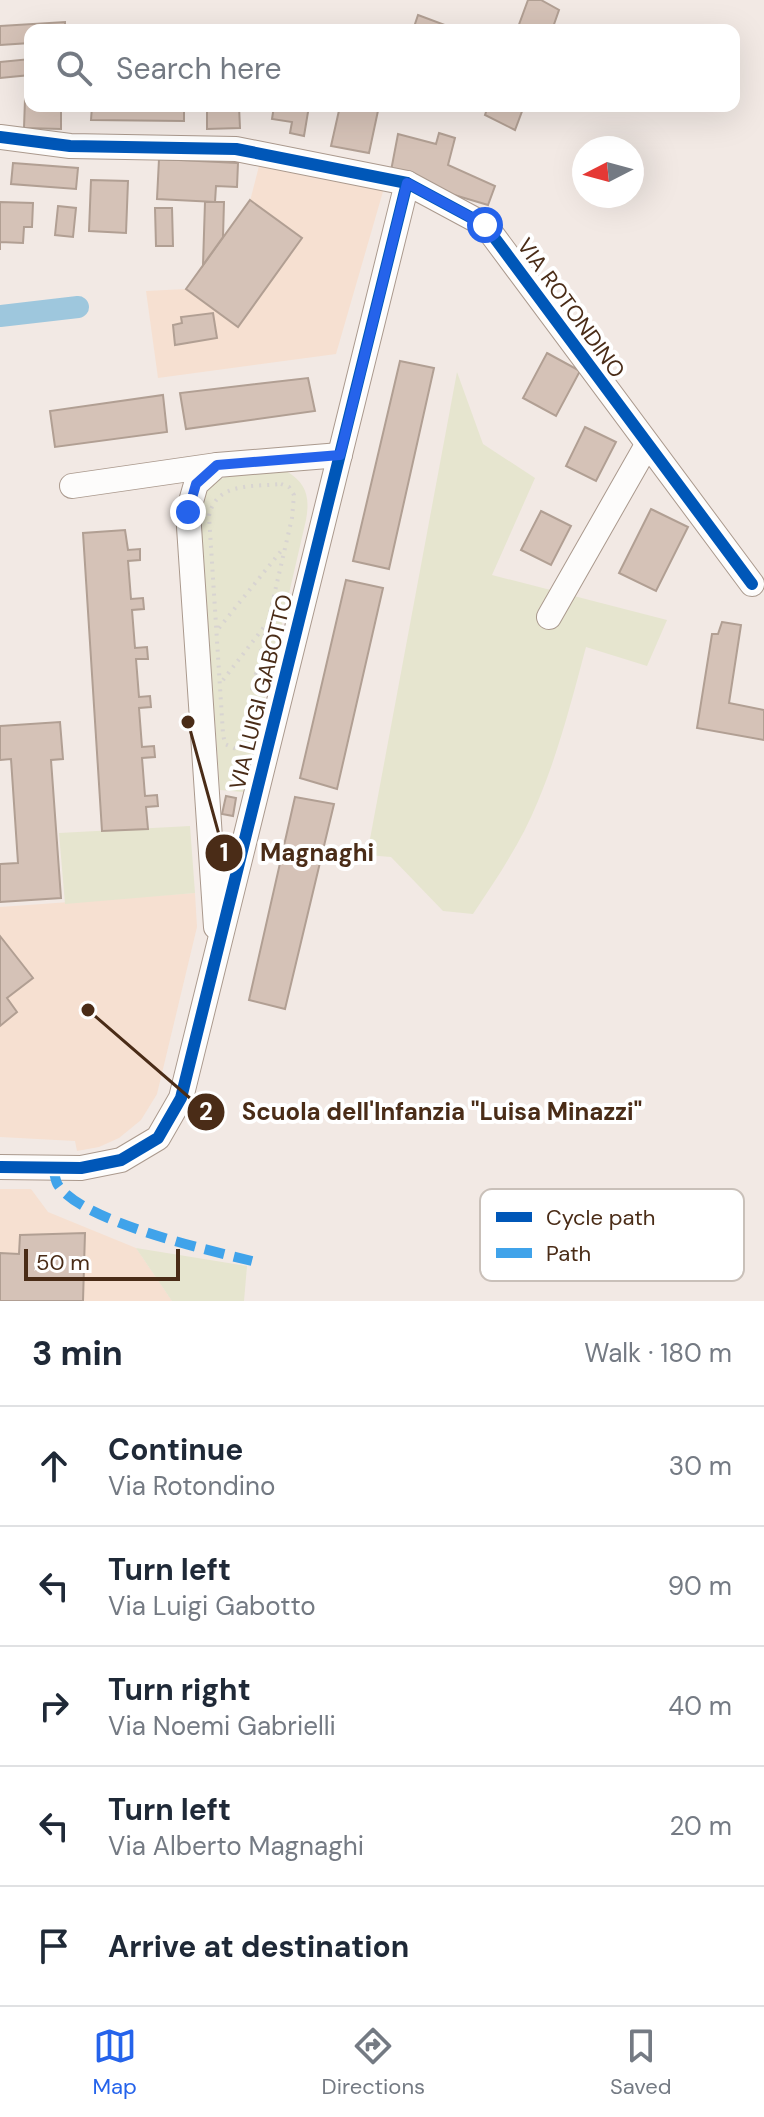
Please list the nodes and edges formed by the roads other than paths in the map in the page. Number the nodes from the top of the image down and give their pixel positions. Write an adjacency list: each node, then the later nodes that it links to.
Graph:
1 (0, 137): 2 (street, VIA ROTONDINO)
2 (407, 183): 3 (street, VIA ROTONDINO); 4 (street, VIA LUIGI GABOTTO)
3 (647, 445): 7 (street, VIA ROTONDINO); 8 (street)
4 (340, 455): 5 (street); 9 (street, VIA LUIGI GABOTTO)
5 (217, 465): 6 (street); 9 (street)
6 (72, 486)
7 (752, 584)
8 (549, 617)
9 (217, 953): 10 (street, VIA LUIGI GABOTTO)
10 (0, 1167)

